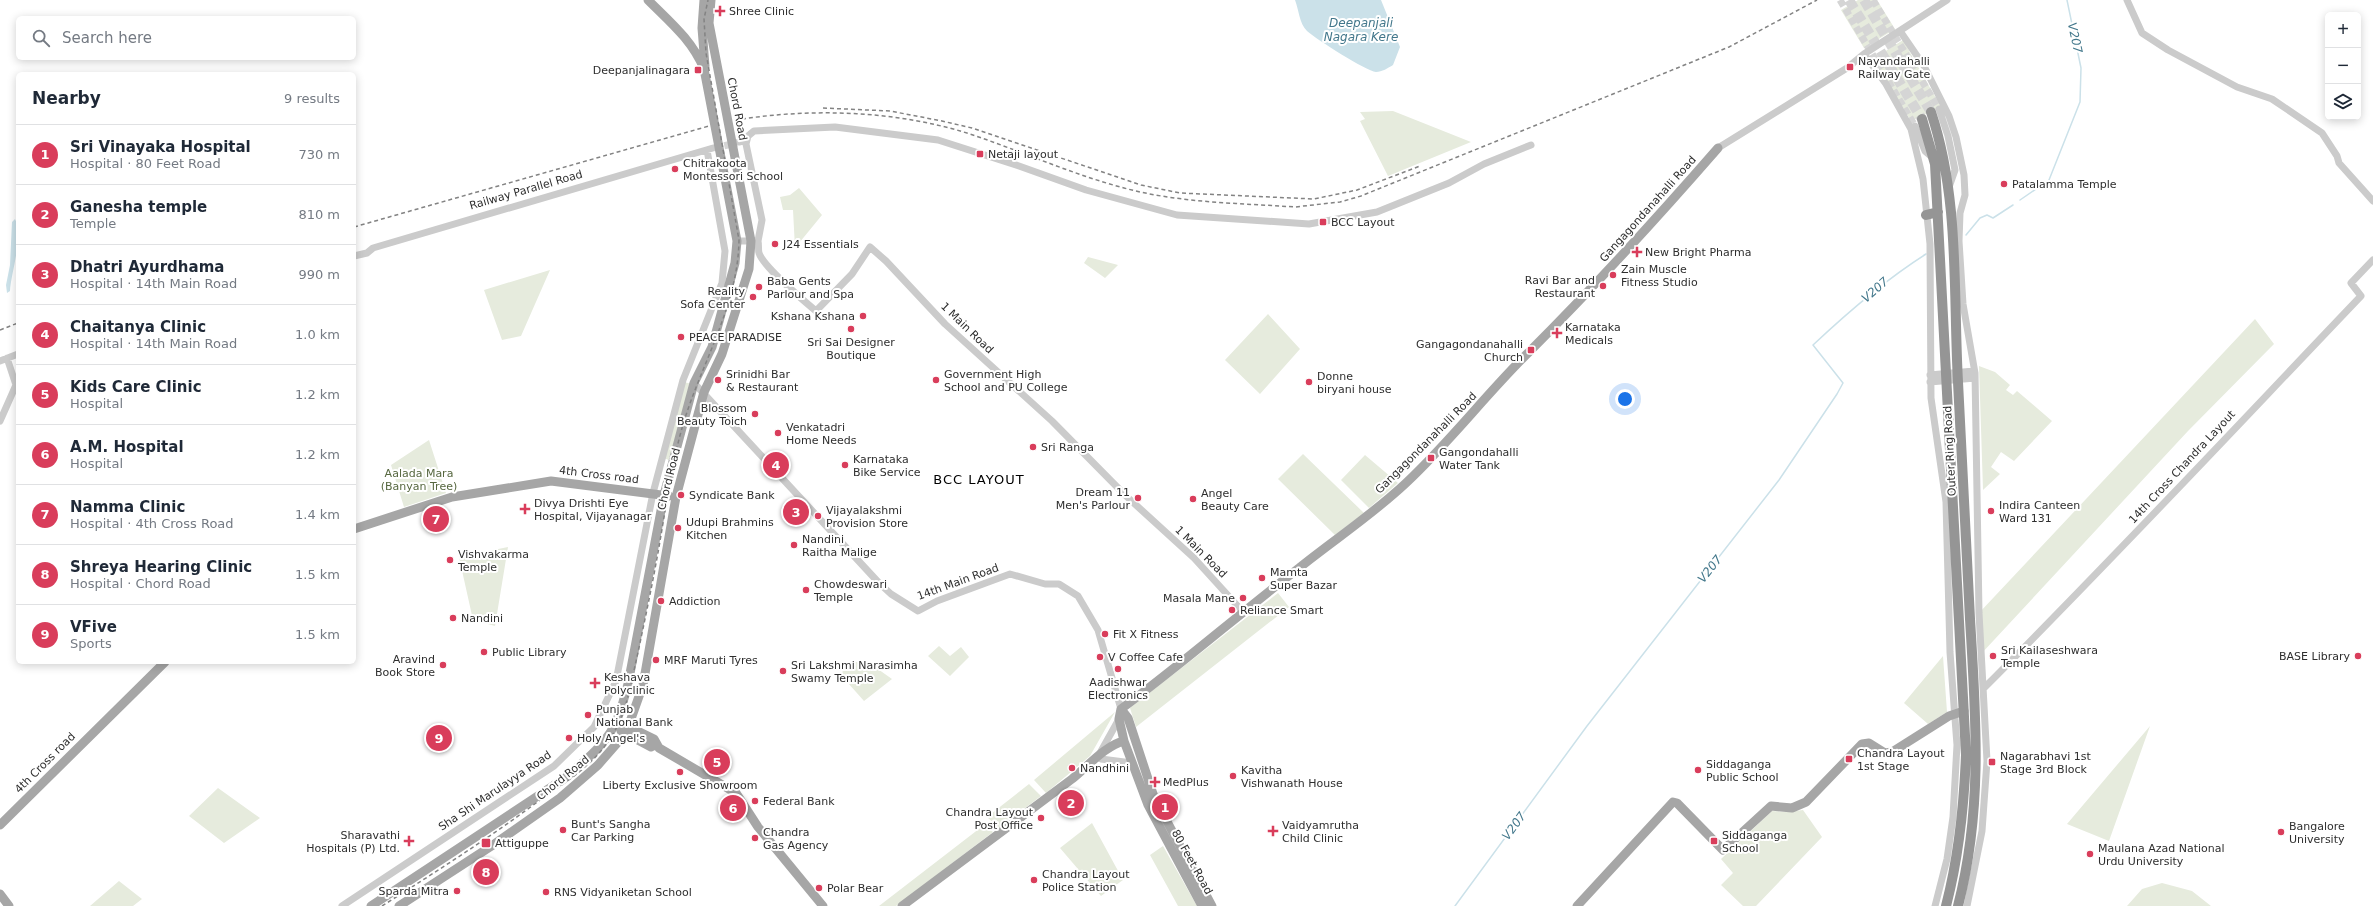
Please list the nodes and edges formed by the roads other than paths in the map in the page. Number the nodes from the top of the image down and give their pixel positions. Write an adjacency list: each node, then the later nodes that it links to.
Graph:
1 (648, 0): 8 (main road)
2 (704, 0): 8 (main road)
3 (711, 0): 21 (main road, Chord Road)
4 (1947, 0): 6 (street)
5 (2127, 0): 16 (street)
6 (1900, 31): 7 (street); 18 (street)
7 (1864, 54): 14 (street); 19 (street)
8 (704, 69): 20 (main road, Chord Road)
9 (1935, 111): 18 (highway, Outer Ring Road)
10 (1918, 123): 17 (highway, Outer Ring Road)
11 (747, 140): 12 (street); 13 (street); 21 (street)
12 (739, 142)
13 (1531, 146)
14 (1718, 148): 35 (main road, Gangagondanahalli Road)
15 (710, 149): 22 (street, Railway Parallel Road); 31 (street, Sha Shi Marulayya Road)
16 (2373, 201)
17 (1938, 212): 19 (highway); 39 (highway, Outer Ring Road)
18 (1955, 213): 26 (street); 40 (highway, Outer Ring Road)
19 (1926, 215): 27 (street)
20 (737, 241): 21 (street); 28 (main road, Chord Road)
21 (755, 241): 29 (main road, Chord Road); 35 (street, 1 Main Road)
22 (356, 256)
23 (2373, 260): 37 (street, 14th Cross Chandra Layout)
24 (16, 355): 25 (street)
25 (3, 360): 30 (street)
26 (1975, 374): 27 (street); 37 (street)
27 (1930, 378): 39 (street)
28 (694, 383): 29 (street, 14th Main Road); 32 (main road, Chord Road)
29 (704, 392): 33 (main road, Chord Road); 38 (street, 14th Main Road)
30 (0, 422)
31 (653, 493): 32 (main road, 4th Cross road); 34 (main road, 4th Cross road); 50 (street, Sha Shi Marulayya Road)
32 (664, 494): 33 (main road, 4th Cross road); 42 (main road, Chord Road)
33 (676, 497): 43 (main road, Chord Road)
34 (356, 528)
35 (1244, 613): 38 (main road, Gangagondanahalli Road)
36 (163, 664): 47 (main road, 4th Cross road)
37 (1984, 688): 40 (street)
38 (1121, 709): 41 (main road); 44 (main road, 80 Feet Road)
39 (1960, 712): 57 (main road); 58 (street); 59 (highway, Outer Ring Road)
40 (1979, 713): 60 (highway, Outer Ring Road); 61 (street)
41 (1119, 719): 44 (main road); 45 (street)
42 (615, 725): 43 (main road); 51 (main road, Chord Road)
43 (627, 729): 52 (main road, Chord Road); 53 (main road)
44 (1128, 738): 45 (main road); 46 (main road, 80 Feet Road); 56 (main road, 80 Feet Road)
45 (1099, 758): 46 (street); 54 (main road)
46 (1132, 762): 55 (main road, 80 Feet Road)
47 (0, 825)
48 (0, 894): 49 (main road)
49 (9, 906)
50 (342, 906)
51 (371, 906)
52 (399, 906)
53 (823, 906)
54 (902, 906)
55 (1202, 906)
56 (1212, 906)
57 (1577, 906)
58 (1935, 906)
59 (1946, 906)
60 (1958, 906)
61 (1967, 906)

